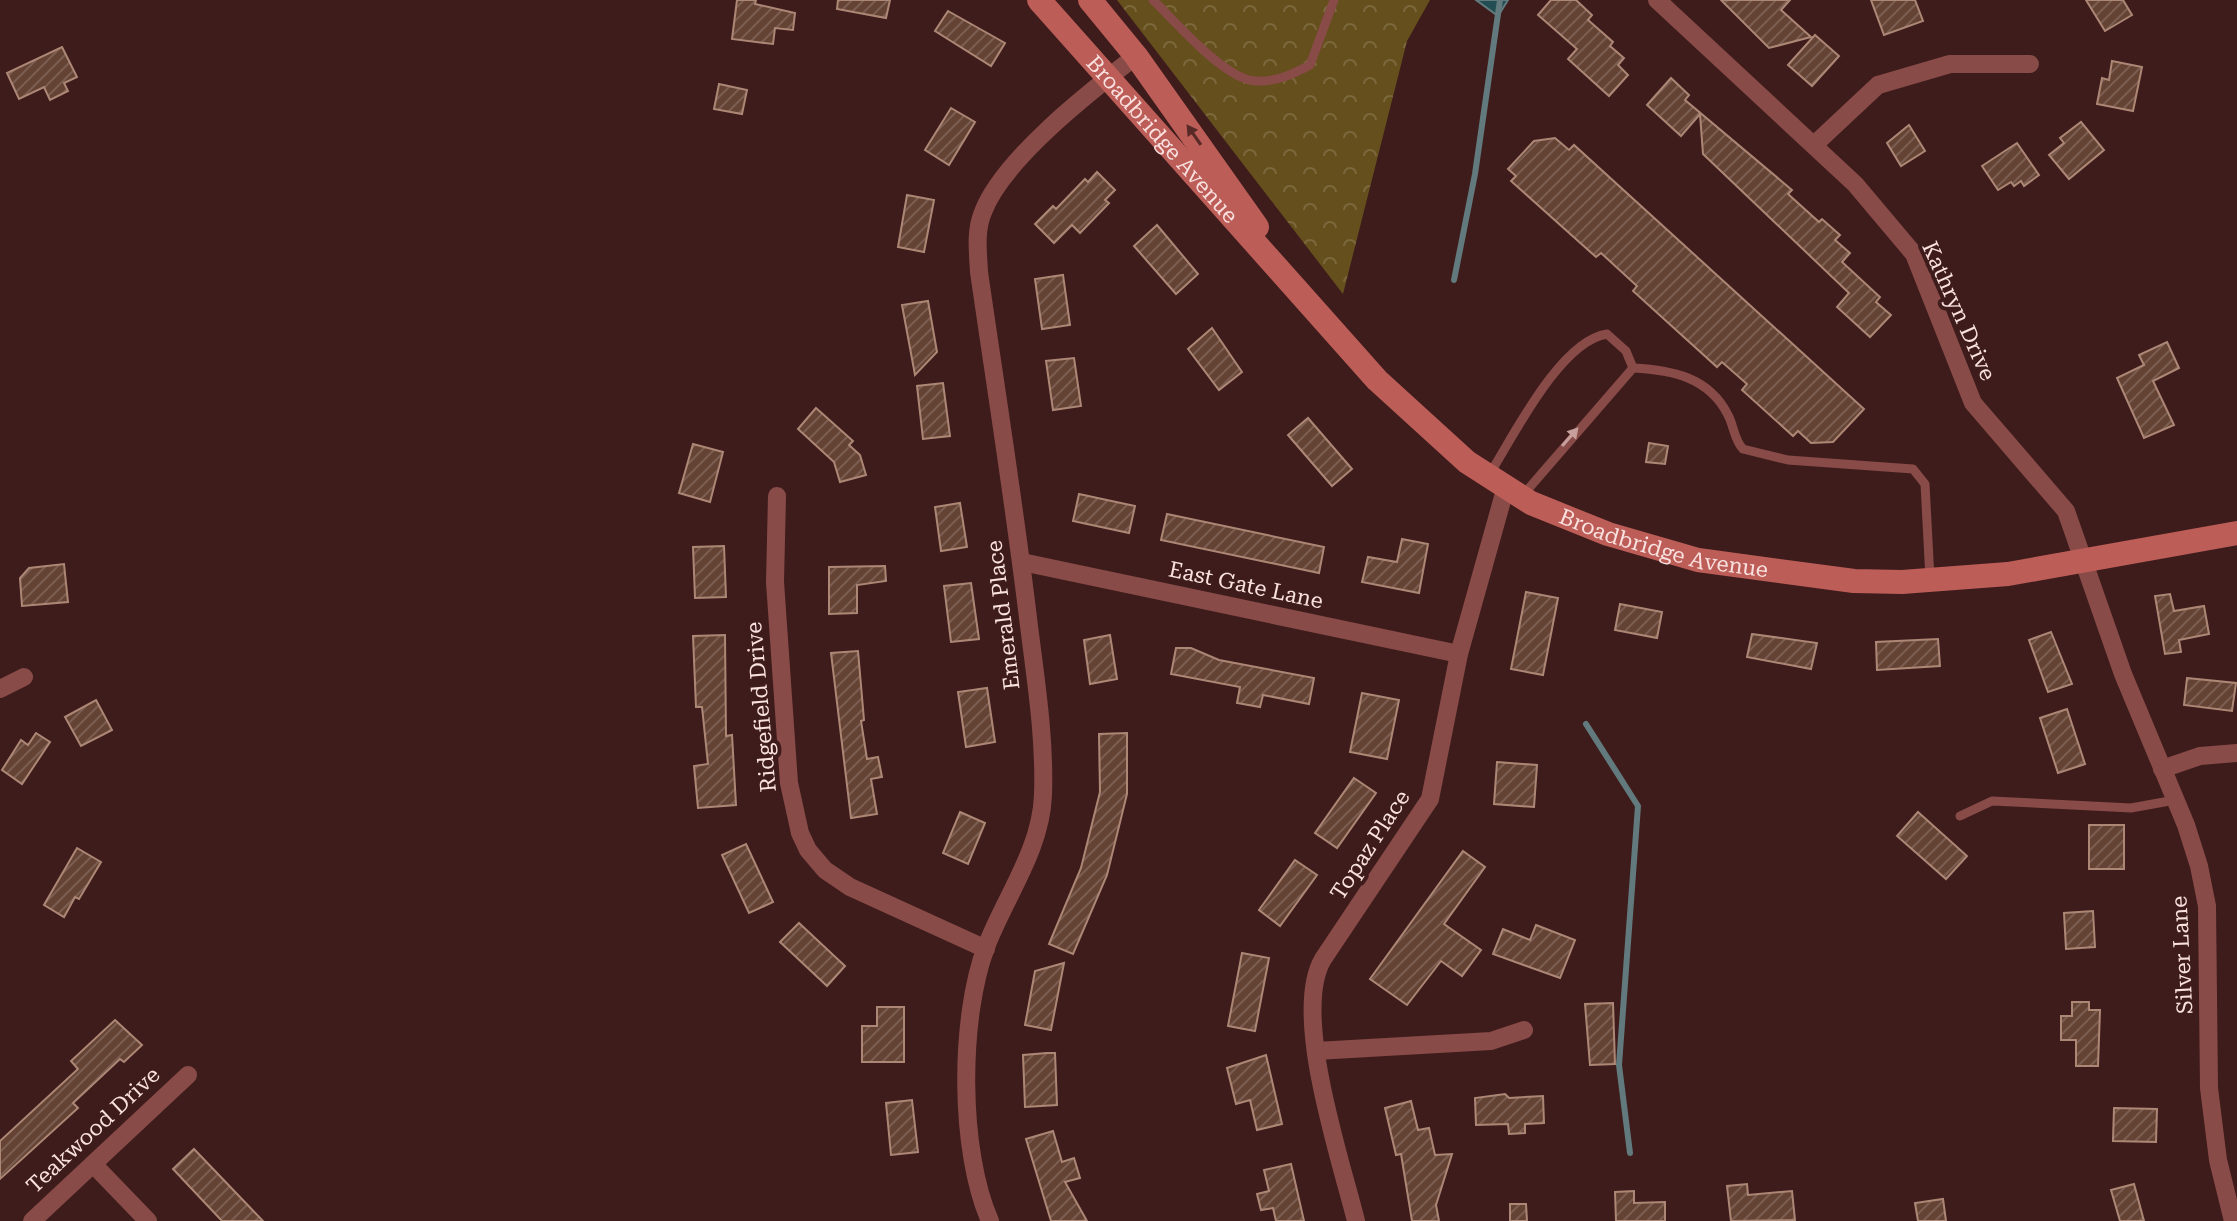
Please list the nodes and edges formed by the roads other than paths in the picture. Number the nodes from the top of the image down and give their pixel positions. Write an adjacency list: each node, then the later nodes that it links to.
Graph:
1 (1039, 0): 8 (main road, Broadbridge Avenue)
2 (1090, 0): 6 (main road, Broadbridge Avenue)
3 (1153, 0): 4 (lane)
4 (1334, 0)
5 (1657, 0): 9 (street, Kathryn Drive)
6 (1136, 56): 8 (street, Emerald Place); 10 (main road, Broadbridge Avenue, one-way to 6)
7 (2030, 64): 9 (street)
8 (1109, 77): 10 (main road, Broadbridge Avenue); 15 (street, Emerald Place)
9 (1814, 145): 16 (street, Kathryn Drive)
10 (1318, 314): 12 (main road, Broadbridge Avenue)
11 (1633, 368): 12 (lane, one-way to 11); 12 (lane); 17 (lane)
12 (1505, 488): 17 (main road, Broadbridge Avenue); 18 (street, Topaz Place)
13 (777, 496): 25 (street, Ridgefield Drive)
14 (2237, 533): 16 (main road, Broadbridge Avenue)
15 (1022, 562): 18 (street, East Gate Lane); 25 (street, Emerald Place)
16 (2084, 562): 17 (main road, Broadbridge Avenue); 22 (street, Silver Lane)
17 (1930, 581)
18 (1459, 654): 27 (street, Topaz Place)
19 (24, 677): 20 (street)
20 (0, 689)
21 (2237, 753): 22 (street)
22 (2162, 769): 23 (street, Silver Lane)
23 (2175, 800): 24 (lane); 34 (street, Silver Lane)
24 (1960, 816)
25 (986, 949): 32 (street, Emerald Place)
26 (1524, 1030): 27 (street)
27 (1316, 1051): 33 (street, Topaz Place)
28 (188, 1075): 29 (street, Teakwood Drive)
29 (93, 1164): 30 (street, Teakwood Drive); 31 (street)
30 (32, 1221)
31 (148, 1221)
32 (990, 1221)
33 (1356, 1221)
34 (2233, 1221)

